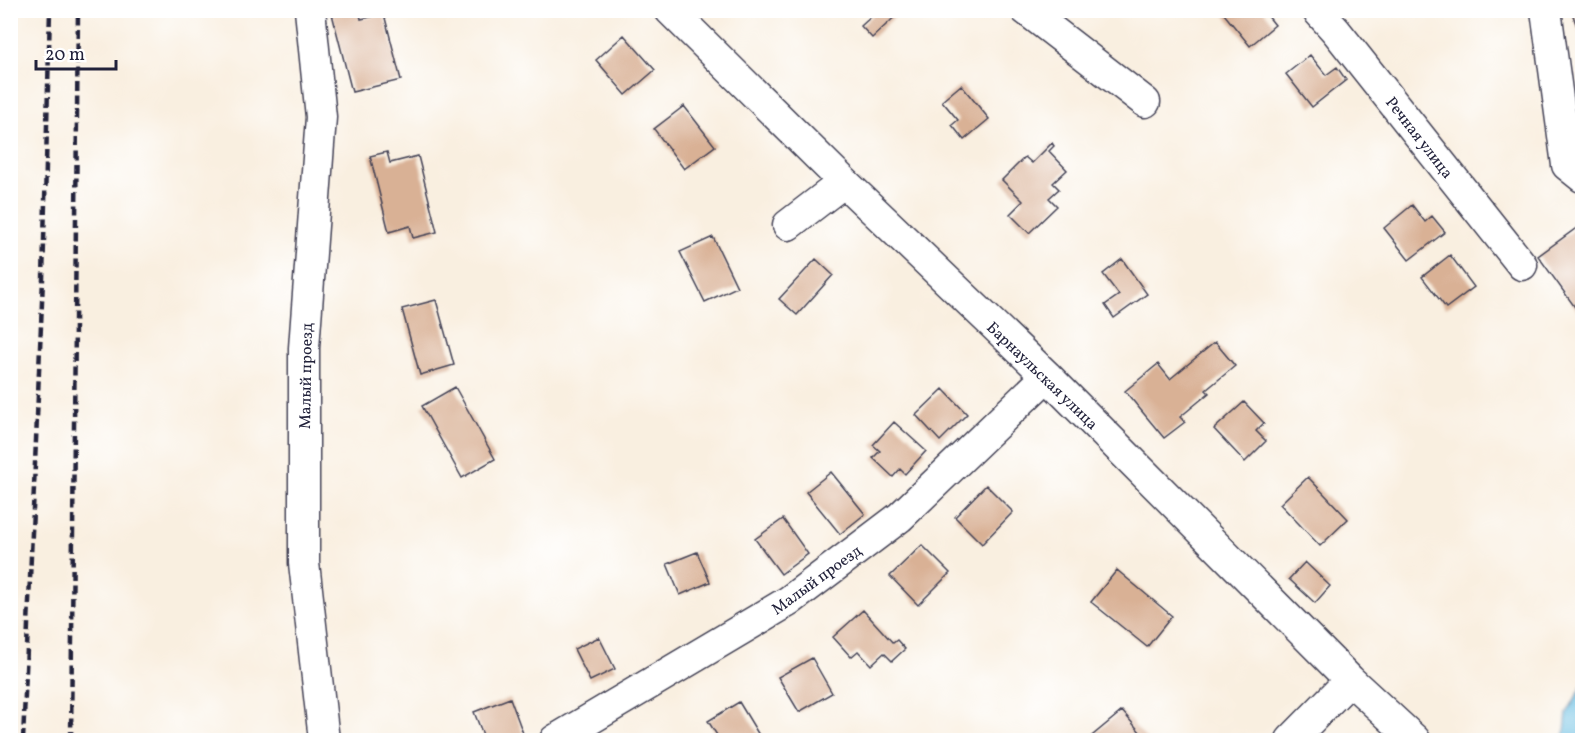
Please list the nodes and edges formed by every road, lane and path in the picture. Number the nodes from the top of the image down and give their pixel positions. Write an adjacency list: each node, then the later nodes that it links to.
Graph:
1 (310, 10): 13 (street, Малый проезд)
2 (670, 10): 8 (street, Барнаульская улица)
3 (1026, 10): 6 (street)
4 (1317, 10): 10 (street, Речная улица)
5 (1546, 10): 7 (street)
6 (1145, 102)
7 (1582, 177)
8 (844, 182): 9 (street); 11 (street, Барнаульская улица)
9 (788, 225)
10 (1522, 265)
11 (1047, 376): 12 (street, Барнаульская улица); 14 (street, Малый проезд)
12 (1350, 680): 15 (street); 16 (street, Барнаульская улица)
13 (324, 741)
14 (555, 741)
15 (1291, 741)
16 (1415, 741)

